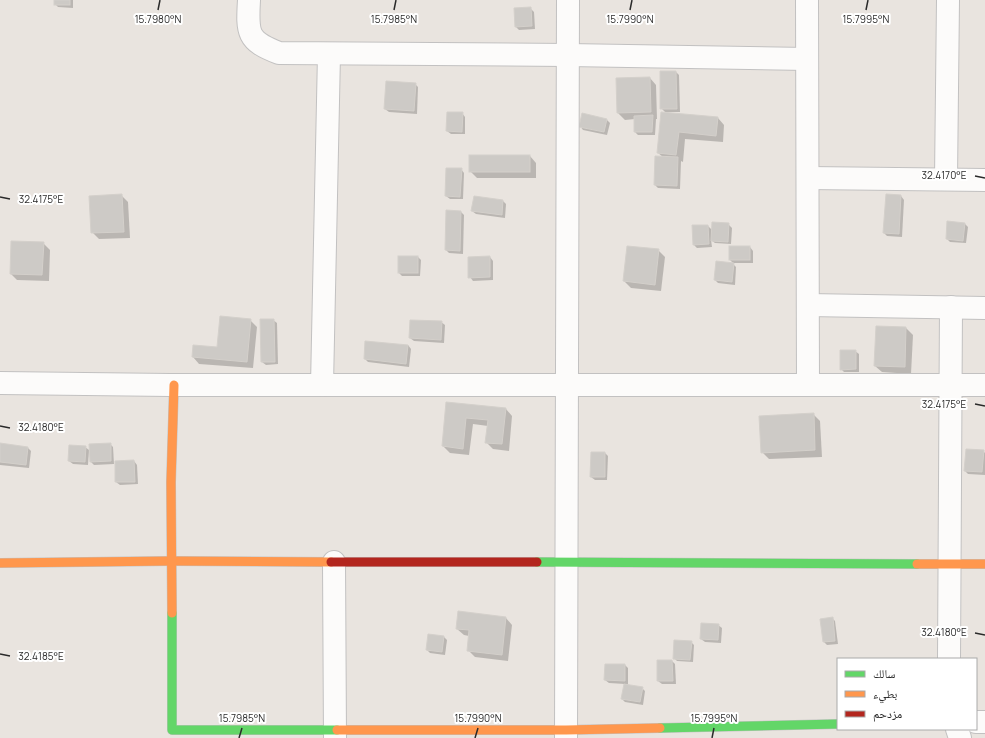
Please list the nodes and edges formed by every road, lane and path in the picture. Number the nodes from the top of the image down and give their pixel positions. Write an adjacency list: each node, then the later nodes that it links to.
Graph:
1 (249, 0): 5 (street)
2 (568, 0): 6 (street)
3 (807, 0): 7 (street)
4 (948, 0): 9 (street)
5 (329, 54): 6 (street); 16 (street)
6 (568, 55): 7 (street); 17 (street)
7 (807, 59): 8 (street)
8 (808, 178): 9 (street); 11 (street)
9 (946, 179): 10 (street)
10 (985, 180)
11 (808, 305): 12 (street); 18 (street)
12 (951, 307): 13 (street); 19 (street)
13 (985, 308)
14 (0, 383): 15 (street)
15 (174, 385): 16 (street); 21 (street)
16 (322, 385): 17 (street)
17 (567, 385): 18 (street); 23 (street)
18 (808, 385): 19 (street)
19 (950, 385): 20 (street); 25 (street)
20 (985, 385)
21 (171, 561): 22 (street); 24 (street); 29 (street)
22 (334, 562): 23 (street); 29 (street)
23 (567, 562): 25 (street); 30 (street)
24 (0, 563)
25 (949, 564): 26 (street); 27 (street)
26 (985, 564)
27 (949, 658)
28 (837, 724): 30 (street)
29 (335, 734): 30 (street)
30 (566, 734)

